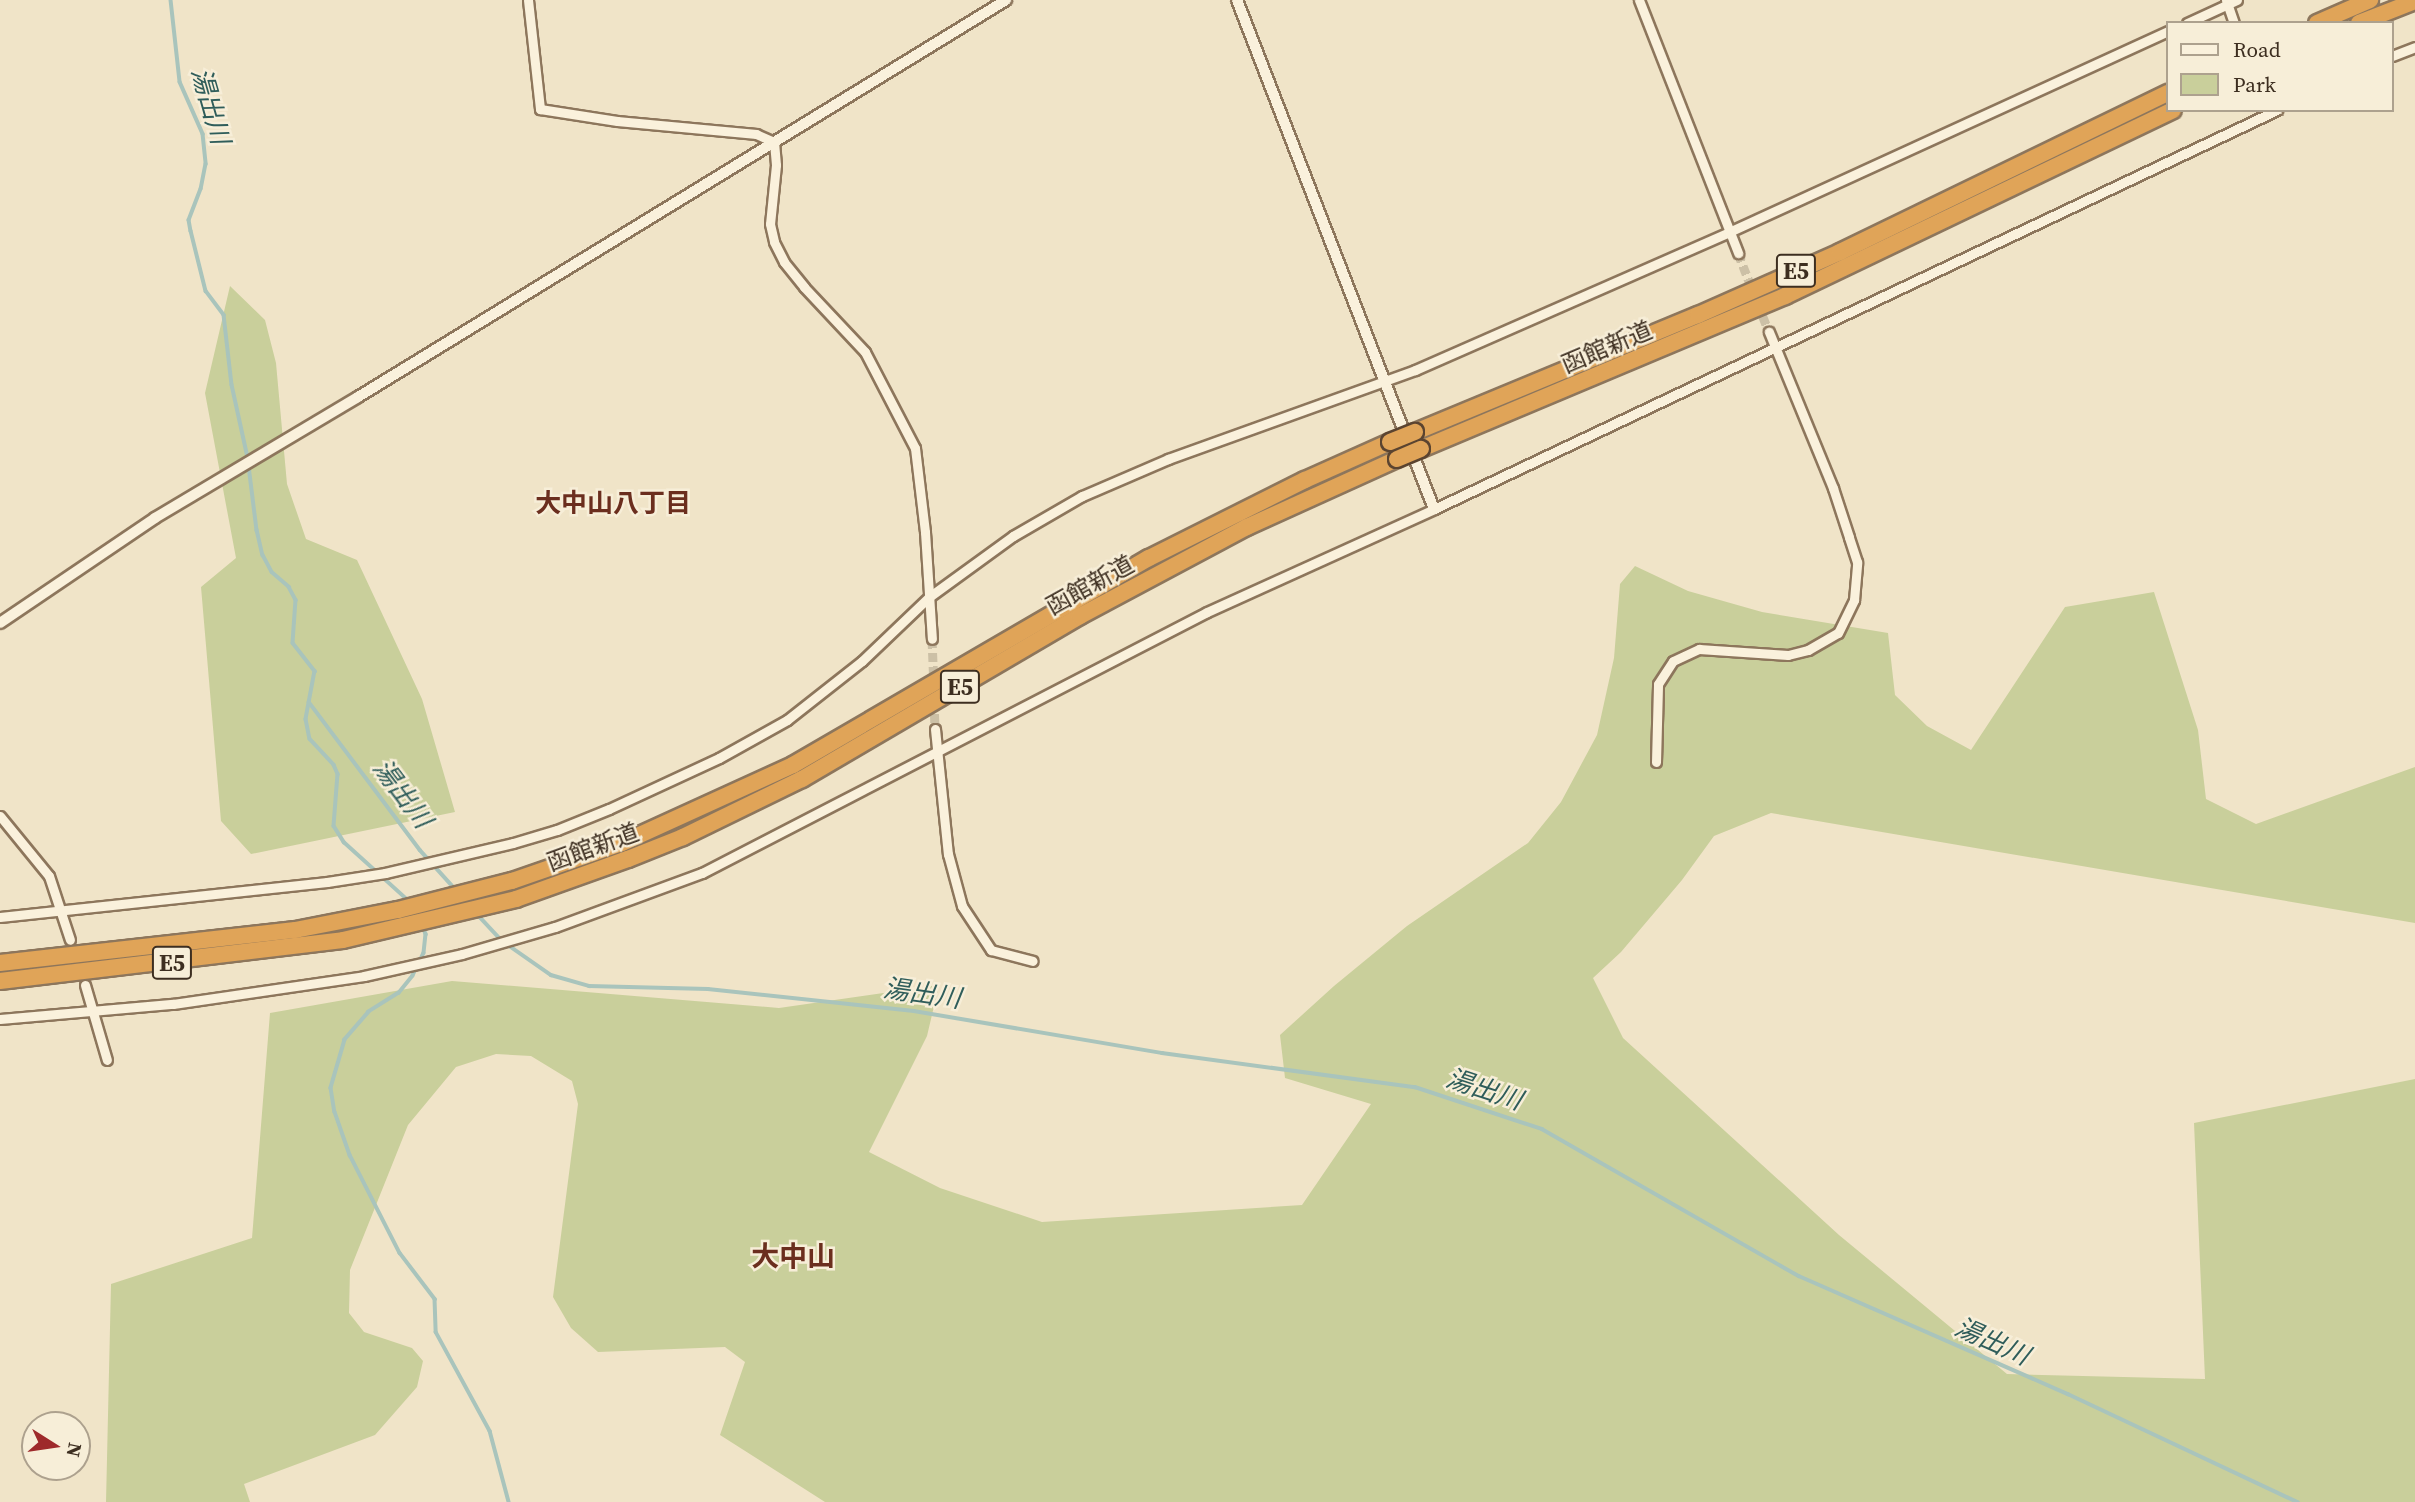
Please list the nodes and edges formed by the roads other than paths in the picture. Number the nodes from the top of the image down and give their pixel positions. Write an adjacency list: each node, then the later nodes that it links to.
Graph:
1 (528, 0): 18 (street)
2 (1006, 0): 18 (street)
3 (1237, 0): 23 (street)
4 (1639, 0): 19 (street)
5 (2370, 0): 10 (highway)
6 (2230, 1): 8 (street); 9 (street)
7 (2415, 1): 11 (highway)
8 (2191, 21)
9 (2234, 21)
10 (2322, 21)
11 (2365, 21)
12 (2166, 32): 19 (street)
13 (2415, 47): 14 (street)
14 (2394, 56)
15 (2166, 94): 36 (highway, 函館新道 / E5, bridge)
16 (2168, 112): 37 (highway, 函館新道 / E5, bridge)
17 (2273, 112): 22 (street)
18 (774, 142): 25 (street); 26 (street)
19 (1730, 233): 20 (street); 23 (street)
20 (1738, 253)
21 (1769, 332): 22 (street)
22 (1775, 347): 24 (street); 30 (street)
23 (1383, 384): 24 (street); 25 (street)
24 (1434, 509): 29 (street)
25 (929, 597): 27 (street); 32 (street)
26 (0, 623)
27 (932, 639)
28 (935, 729): 29 (street)
29 (937, 755): 35 (street); 39 (street)
30 (1656, 762)
31 (0, 816): 32 (street)
32 (61, 911): 33 (street); 34 (street)
33 (0, 917)
34 (70, 940)
35 (1032, 961)
36 (0, 963)
37 (0, 981)
38 (85, 985): 39 (street)
39 (92, 1010): 40 (street); 41 (street)
40 (0, 1019)
41 (107, 1060)

